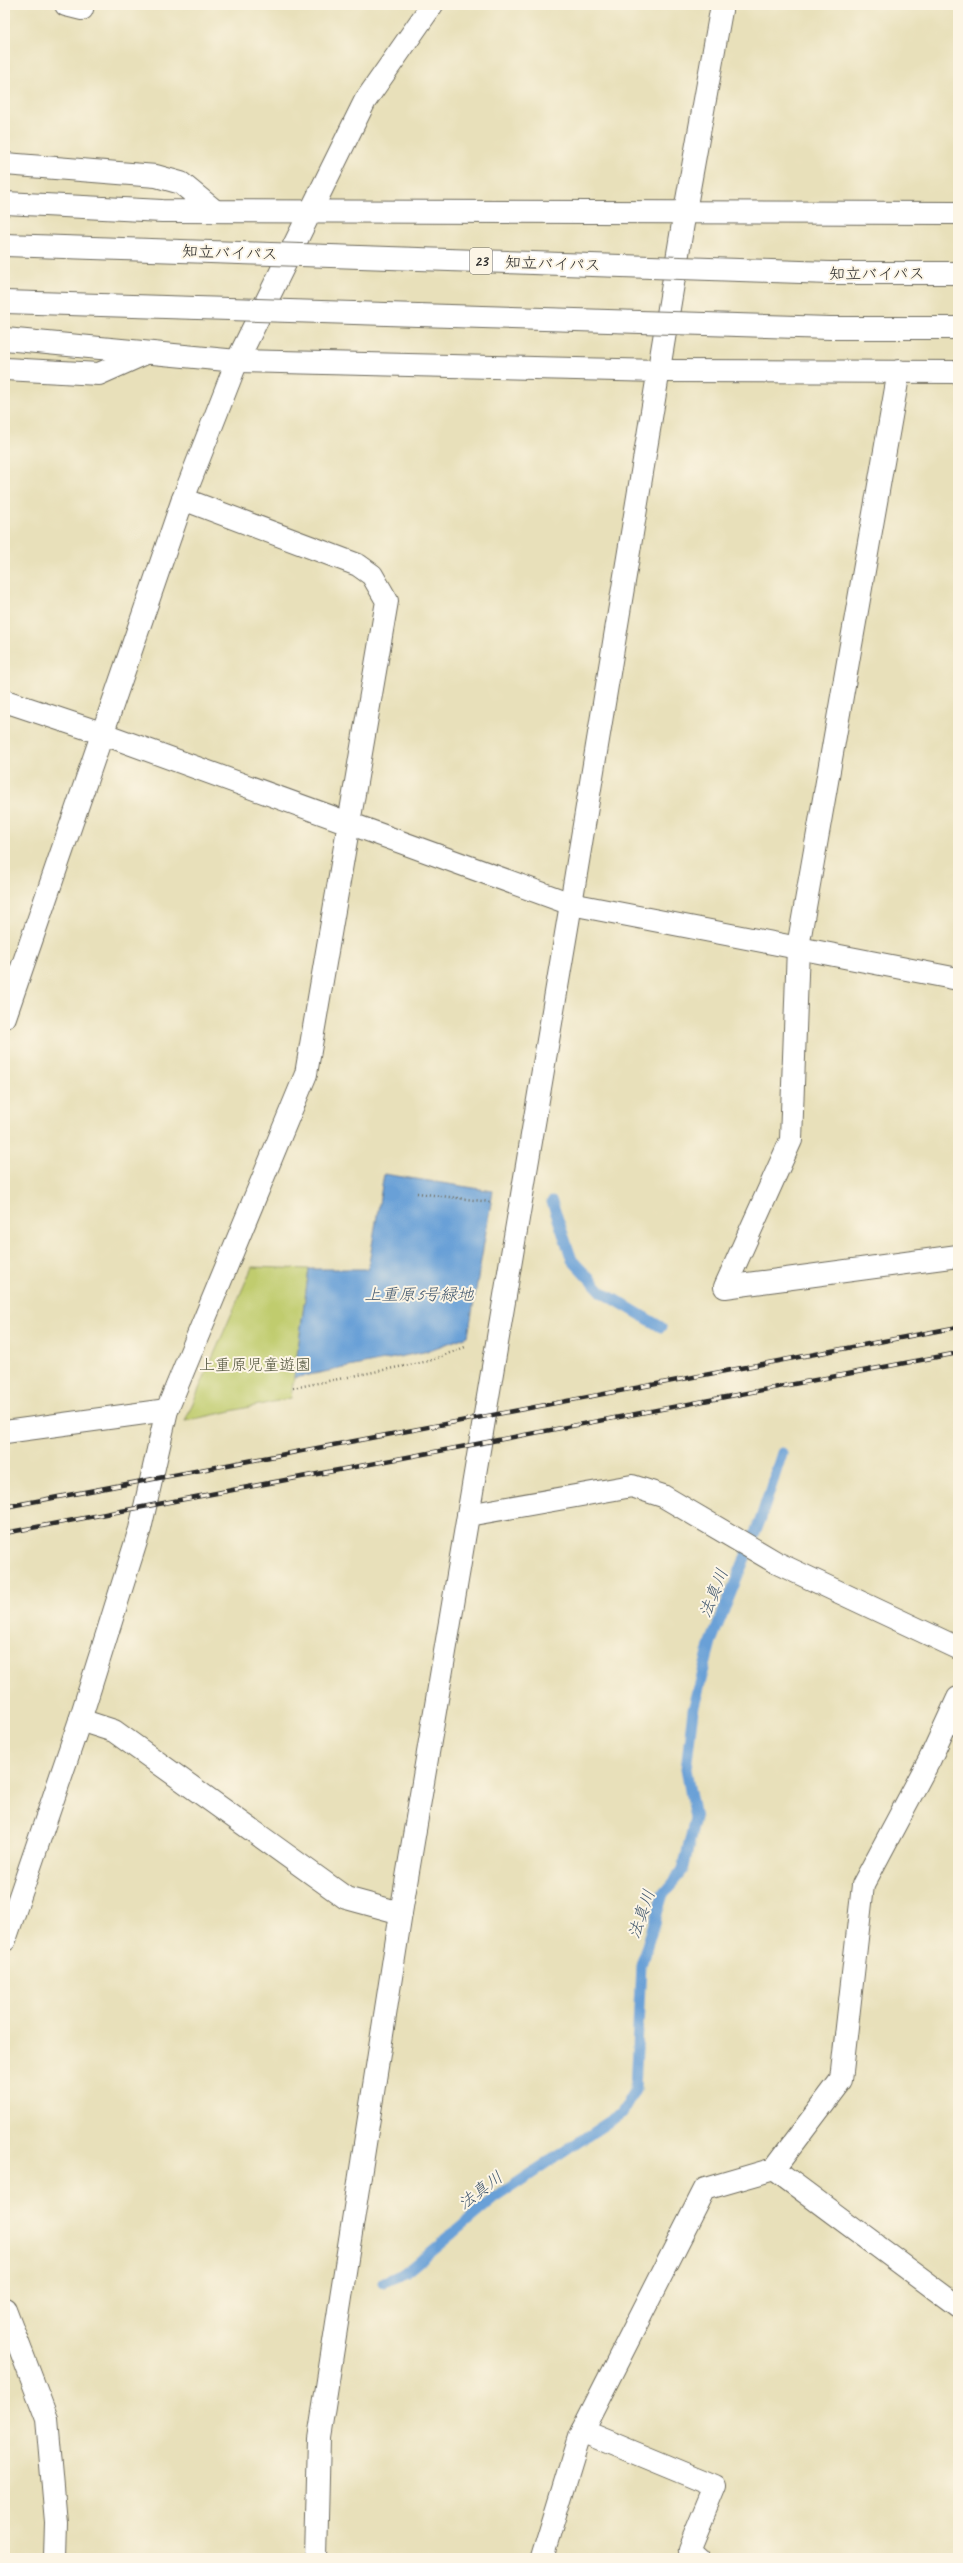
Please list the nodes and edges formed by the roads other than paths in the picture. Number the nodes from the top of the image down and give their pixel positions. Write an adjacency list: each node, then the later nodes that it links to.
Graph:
1 (66, 5): 2 (main road)
2 (83, 5)
3 (432, 5): 8 (main road)
4 (722, 5): 9 (main road)
5 (5, 164): 7 (main road)
6 (5, 203): 7 (main road)
7 (215, 211): 8 (main road)
8 (309, 211): 9 (main road); 17 (main road)
9 (685, 211): 10 (main road); 19 (main road)
10 (958, 213)
11 (5, 244): 12 (main road, 知立バイパス / 23, bridge)
12 (958, 273)
13 (5, 302): 14 (main road, bridge)
14 (958, 328)
15 (5, 339): 16 (main road)
16 (147, 353): 17 (main road); 18 (main road)
17 (237, 361): 19 (main road); 22 (main road)
18 (5, 369)
19 (659, 371): 20 (main road); 26 (main road)
20 (898, 371): 21 (main road); 27 (main road)
21 (958, 372)
22 (183, 499): 24 (main road); 25 (main road)
23 (5, 701): 24 (main road)
24 (101, 733): 25 (main road); 29 (main road)
25 (348, 823): 26 (main road); 31 (main road)
26 (572, 904): 27 (main road); 33 (main road)
27 (798, 947): 28 (main road); 30 (main road)
28 (958, 979)
29 (5, 1017)
30 (958, 1256)
31 (167, 1410): 32 (main road); 36 (main road)
32 (5, 1432)
33 (468, 1515): 34 (main road); 37 (main road)
34 (958, 1648)
35 (958, 1698): 39 (main road)
36 (80, 1720): 37 (main road); 38 (main road)
37 (401, 1913): 44 (main road)
38 (5, 1940)
39 (774, 2169): 40 (main road); 42 (main road)
40 (958, 2306)
41 (5, 2309): 43 (main road)
42 (582, 2431): 45 (main road); 46 (main road)
43 (56, 2558)
44 (316, 2558)
45 (542, 2558)
46 (699, 2558)

